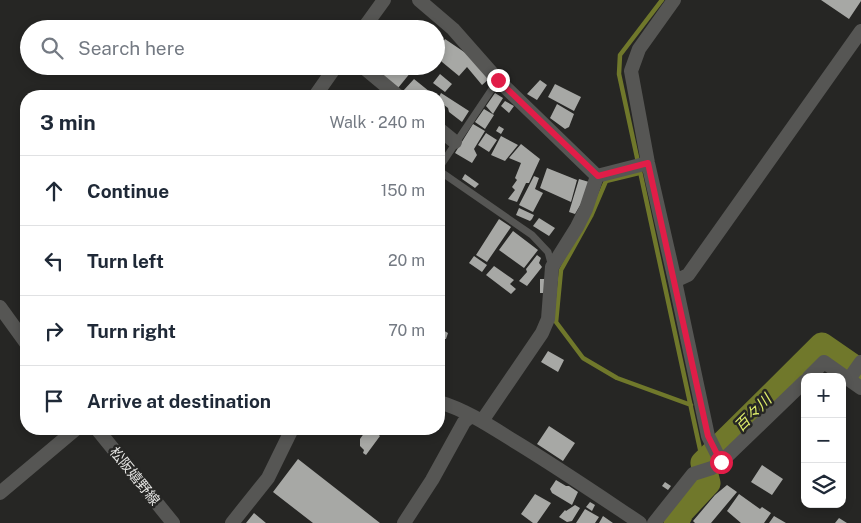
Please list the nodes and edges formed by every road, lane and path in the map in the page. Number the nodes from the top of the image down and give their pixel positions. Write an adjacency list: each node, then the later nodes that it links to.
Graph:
1 (384, 0): 4 (street)
2 (418, 0): 5 (street)
3 (674, 0): 16 (street)
4 (370, 20)
5 (442, 20)
6 (445, 22): 10 (street)
7 (861, 31): 20 (street)
8 (330, 75): 11 (street)
9 (373, 75): 12 (street)
10 (498, 80): 14 (lane); 18 (street)
11 (319, 90)
12 (391, 90)
13 (445, 134): 14 (street)
14 (455, 142): 15 (lane)
15 (445, 158)
16 (646, 164): 18 (street); 20 (street)
17 (445, 176): 19 (lane)
18 (598, 176): 19 (street)
19 (552, 267): 31 (street)
20 (675, 281): 35 (street)
21 (0, 307): 22 (street)
22 (20, 335)
23 (861, 362): 27 (street)
24 (813, 373): 25 (street)
25 (843, 373)
26 (846, 375): 27 (street)
27 (850, 377): 29 (street)
28 (801, 385): 35 (street)
29 (861, 388)
30 (445, 404): 31 (street)
31 (476, 419): 39 (street); 40 (street)
32 (69, 435): 36 (street)
33 (102, 435): 37 (street, 松阪嬉野線)
34 (289, 435): 38 (street)
35 (717, 462): 41 (street)
36 (0, 493)
37 (173, 523)
38 (232, 523)
39 (404, 523)
40 (640, 523)
41 (654, 523)

